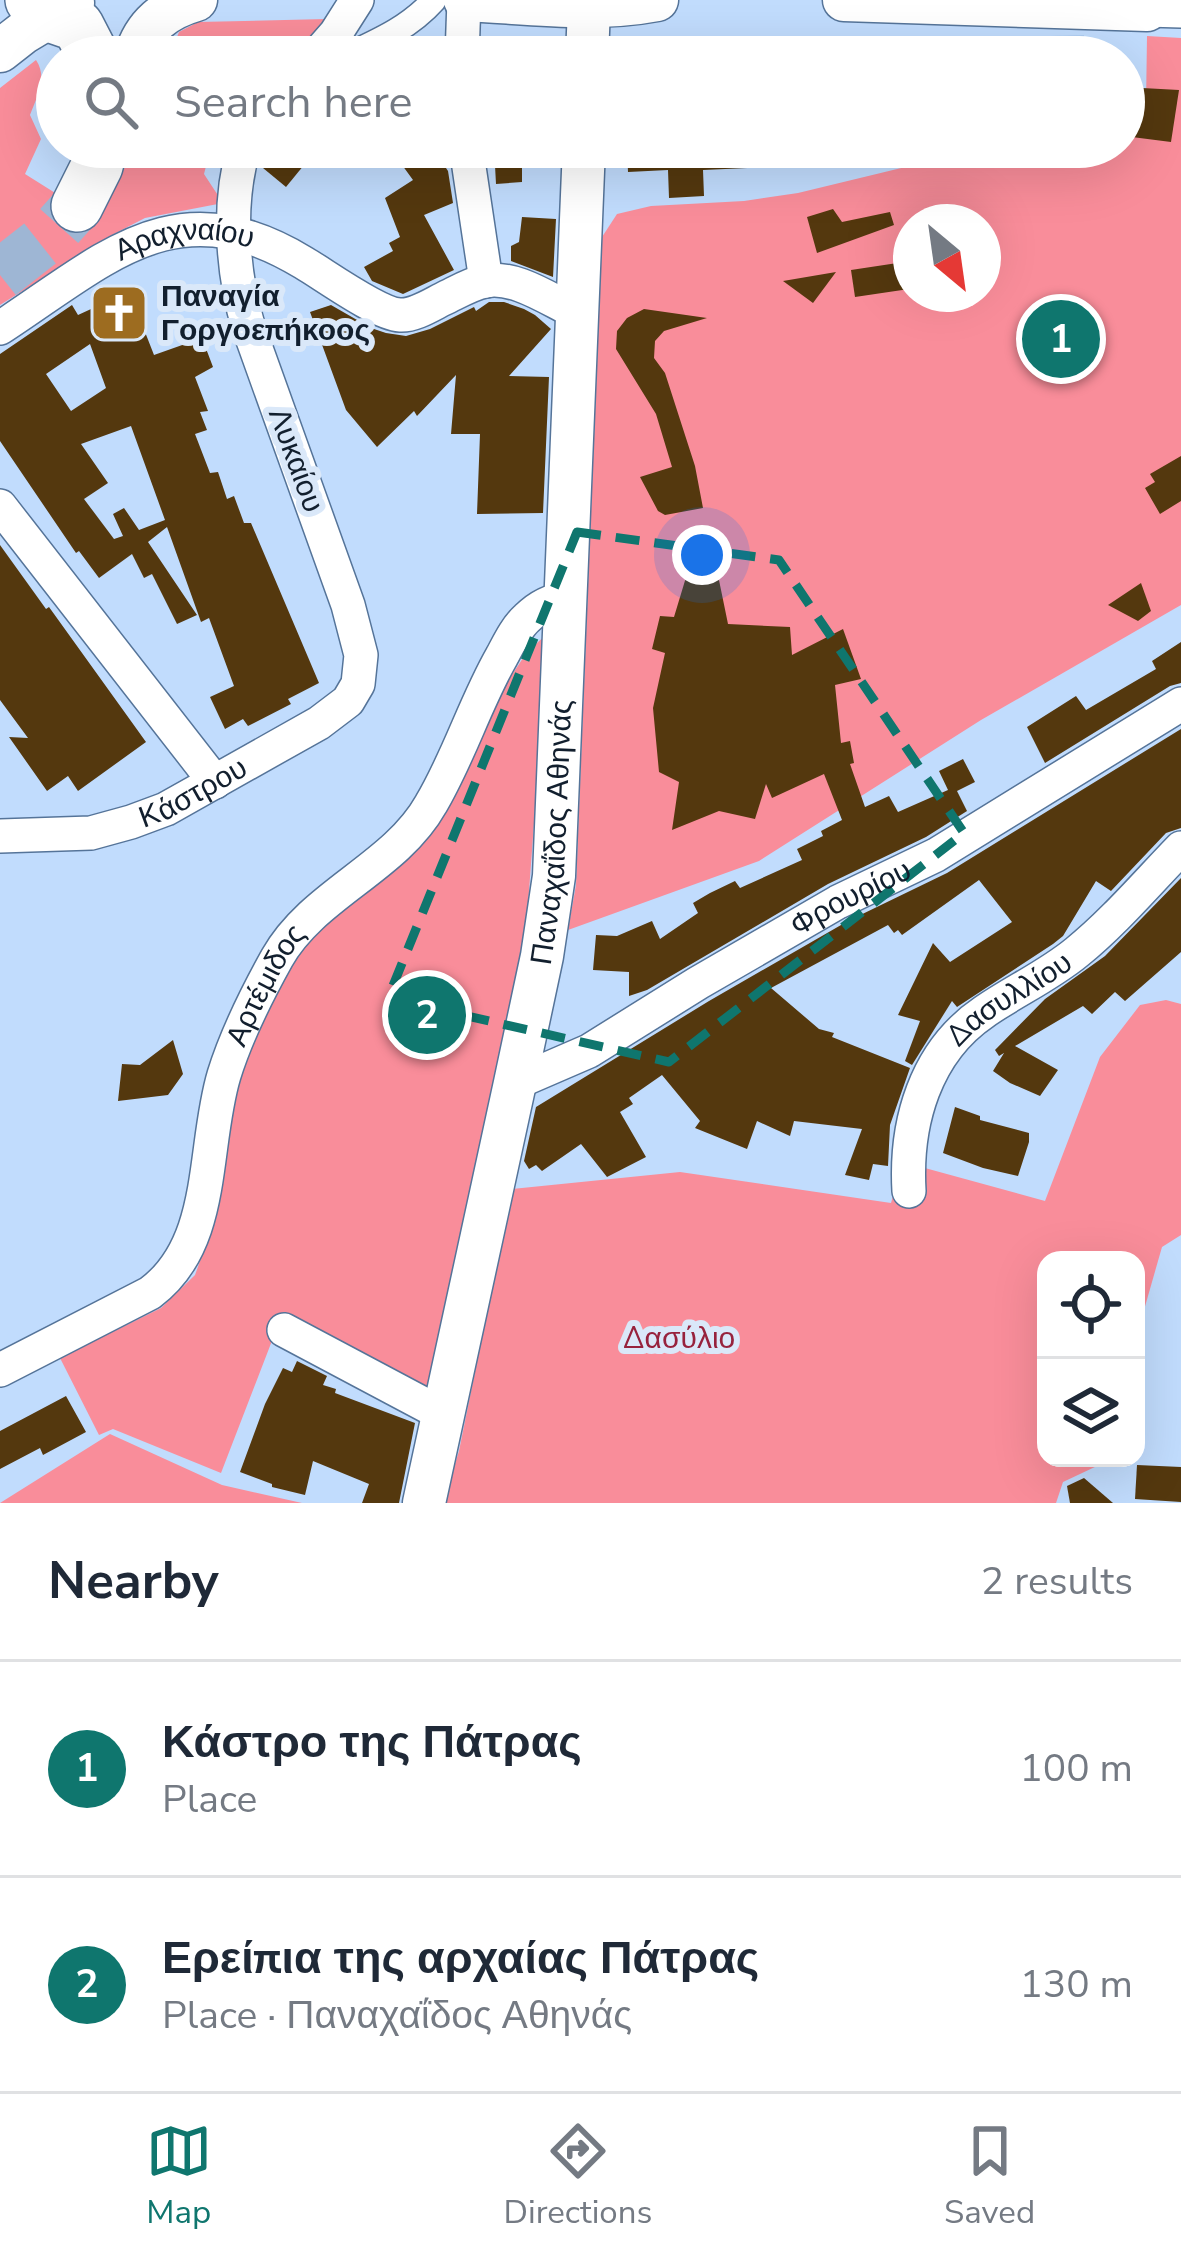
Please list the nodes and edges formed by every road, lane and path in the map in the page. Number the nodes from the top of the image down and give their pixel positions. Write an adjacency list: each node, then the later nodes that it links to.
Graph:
1 (196, 0): 12 (street)
2 (357, 0): 13 (street)
3 (434, 0): 14 (street)
4 (465, 0): 8 (street); 15 (street)
5 (657, 0): 8 (street)
6 (844, 0): 7 (street)
7 (1025, 3): 9 (street)
8 (589, 7): 16 (street)
9 (1159, 7)
10 (54, 19): 11 (main road); 17 (street)
11 (83, 36)
12 (144, 36)
13 (333, 36)
14 (389, 36)
15 (463, 36)
16 (588, 36)
17 (0, 51)
18 (93, 168): 22 (main road)
19 (238, 168): 23 (street, Λυκαίου)
20 (469, 168): 24 (street)
21 (583, 168): 25 (street, Παναχαΐδος Αθηνάς)
22 (64, 181)
23 (235, 234): 24 (street, Αραχναίου); 26 (street, Αραχναίου); 29 (street, Λυκαίου)
24 (486, 281): 25 (street)
25 (578, 313): 28 (street, Παναχαΐδος Αθηνάς)
26 (0, 328)
27 (0, 506): 31 (street)
28 (567, 598): 34 (street, Παναχαΐδος Αθηνάς); 37 (street, Αρτέμιδος)
29 (358, 684): 31 (street, Κάστρου)
30 (1181, 704): 34 (street, Φρουρίου)
31 (215, 782): 32 (street, Κάστρου)
32 (0, 836)
33 (1181, 848): 35 (street, Δασυλλίου)
34 (515, 1083): 38 (street, Παναχαΐδος Αθηνάς)
35 (909, 1191)
36 (284, 1330): 38 (street)
37 (0, 1370)
38 (444, 1415): 39 (street, Παναχαΐδος Αθηνάς)
39 (424, 1503)

